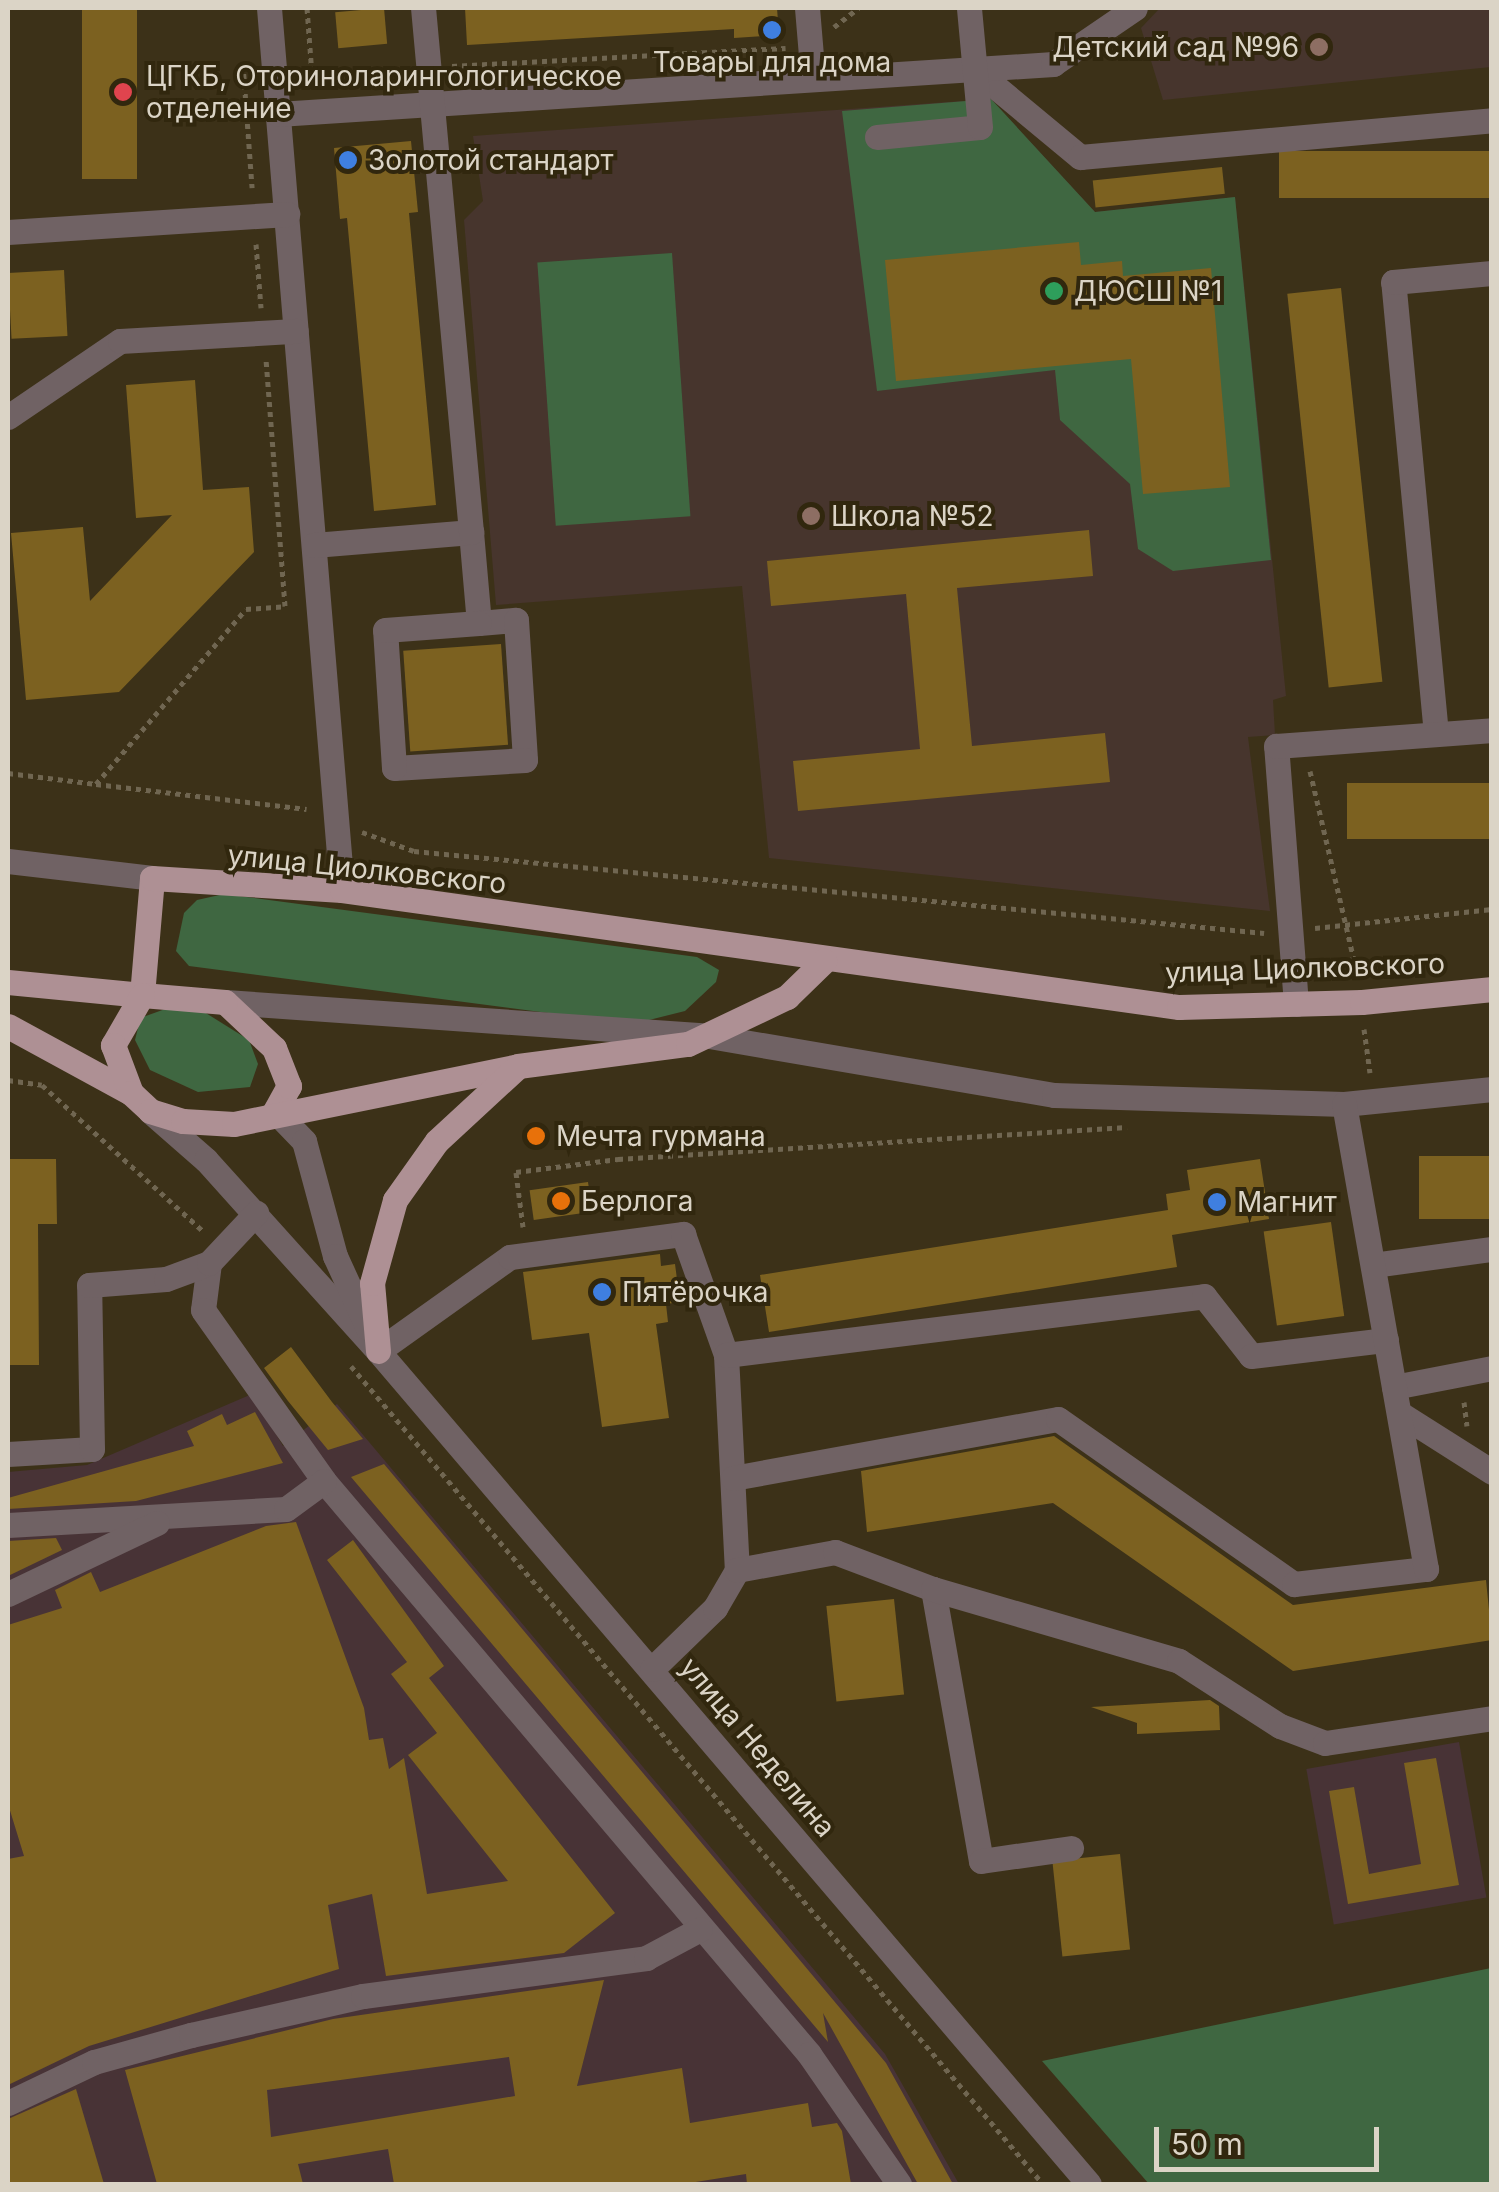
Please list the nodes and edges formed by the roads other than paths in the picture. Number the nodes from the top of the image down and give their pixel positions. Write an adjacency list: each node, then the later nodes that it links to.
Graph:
1 (270, 8): 9 (street)
2 (423, 8): 8 (street)
3 (807, 8): 7 (street)
4 (969, 8): 6 (street)
5 (1135, 8): 6 (street)
6 (974, 70): 7 (street); 10 (street); 11 (street)
7 (813, 80): 8 (street)
8 (432, 104): 9 (street); 17 (street)
9 (278, 114): 12 (street)
10 (1492, 120)
11 (877, 137)
12 (287, 214): 13 (street); 15 (street)
13 (8, 232)
14 (1492, 273): 21 (street)
15 (296, 330): 16 (street); 18 (street)
16 (8, 418)
17 (471, 532): 18 (street); 19 (street)
18 (314, 545): 24 (street)
19 (479, 622): 19 (street)
20 (1492, 730): 21 (street)
21 (1436, 734): 30 (street)
22 (8, 861): 23 (street)
23 (152, 878): 24 (main road, улица Циолковского); 28 (main road)
24 (342, 890): 25 (main road, улица Циолковского)
25 (824, 961): 30 (main road, улица Циолковского); 32 (main road)
26 (8, 982): 28 (main road)
27 (1492, 989): 30 (main road, улица Циолковского)
28 (142, 995): 29 (main road); 35 (main road)
29 (225, 1002): 32 (street); 38 (main road)
30 (1296, 1004)
31 (8, 1026): 35 (main road)
32 (709, 1036): 33 (main road); 36 (street)
33 (518, 1066): 38 (main road); 44 (main road)
34 (1492, 1088): 36 (street)
35 (131, 1093): 37 (main road)
36 (1344, 1104): 42 (street)
37 (150, 1112): 38 (main road); 39 (street, улица Неделина)
38 (276, 1112): 44 (street, улица Неделина)
39 (256, 1213): 41 (street); 44 (street, улица Неделина)
40 (1492, 1249): 42 (street)
41 (216, 1256): 49 (street); 52 (street)
42 (1373, 1266): 43 (street)
43 (1386, 1340): 45 (street); 47 (street)
44 (378, 1351): 45 (street); 58 (street, улица Неделина)
45 (726, 1355): 51 (street)
46 (1492, 1368): 47 (street)
47 (1394, 1387): 48 (street)
48 (1399, 1414): 50 (street); 51 (street)
49 (8, 1454)
50 (1481, 1466)
51 (733, 1478): 55 (street)
52 (324, 1481): 53 (street); 61 (street)
53 (170, 1517): 54 (street); 57 (street)
54 (8, 1525)
55 (737, 1570): 56 (street); 58 (street)
56 (932, 1589): 59 (street); 60 (street)
57 (8, 1594)
58 (652, 1669): 64 (street, улица Неделина)
59 (1492, 1718)
60 (1071, 1848)
61 (700, 1929): 62 (street); 63 (street)
62 (8, 2103)
63 (899, 2184)
64 (1089, 2184)

